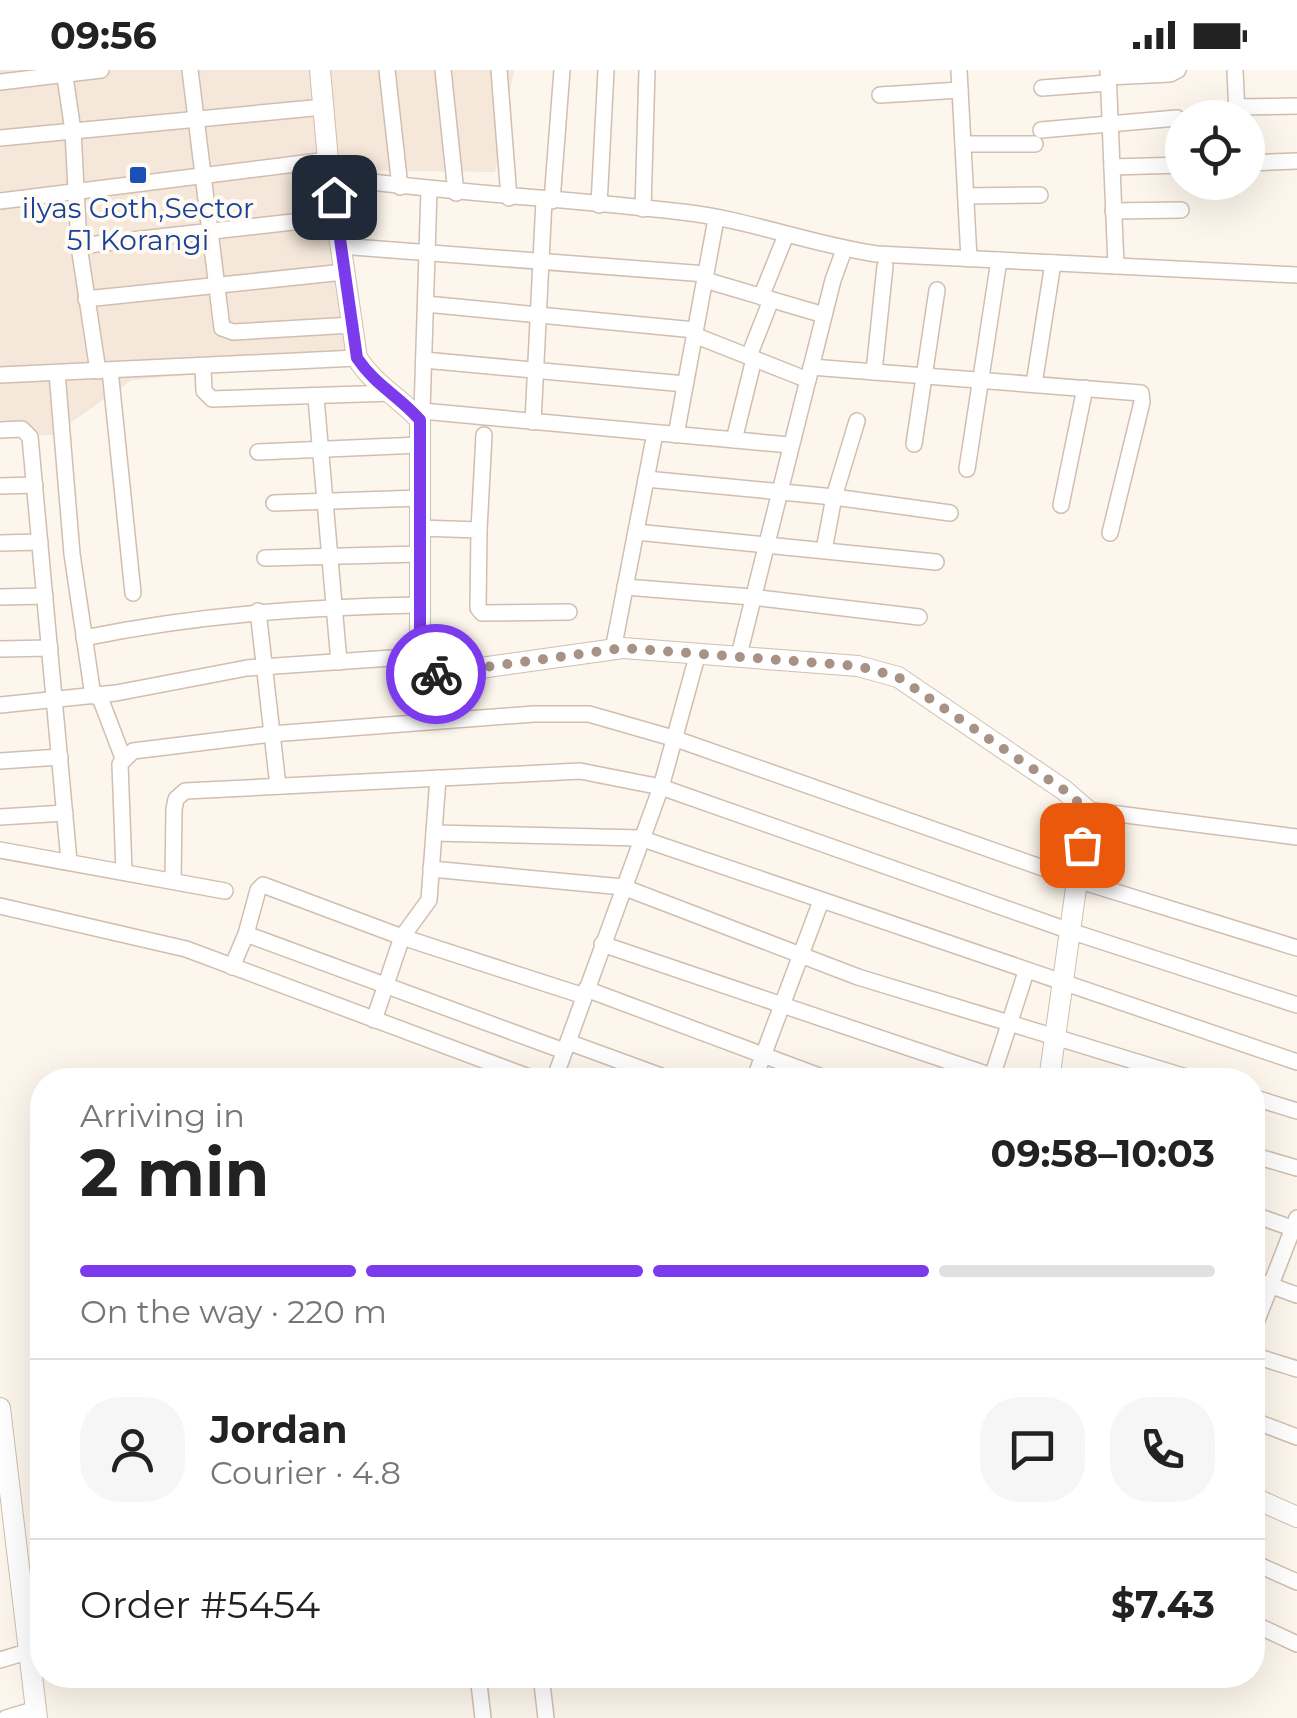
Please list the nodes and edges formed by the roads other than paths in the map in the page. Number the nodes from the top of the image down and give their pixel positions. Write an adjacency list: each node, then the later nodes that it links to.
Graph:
1 (100, 70): 13 (street)
2 (190, 70): 24 (street)
3 (320, 70): 21 (street)
4 (387, 70): 35 (street)
5 (444, 70): 38 (street)
6 (499, 70): 41 (street)
7 (562, 70): 43 (street)
8 (606, 70): 44 (street)
9 (648, 70): 45 (street)
10 (959, 70): 17 (street)
11 (1178, 70): 14 (street)
12 (1235, 70): 19 (street)
13 (64, 72): 15 (street); 26 (street)
14 (1108, 77): 16 (street); 25 (street)
15 (0, 82)
16 (1042, 88)
17 (960, 90): 18 (street); 28 (street)
18 (880, 95)
19 (1236, 100)
20 (1297, 106): 22 (street)
21 (323, 107): 24 (street); 33 (street)
22 (1265, 109)
23 (1165, 119): 25 (street)
24 (196, 120): 26 (street); 34 (street)
25 (1110, 124): 28 (street); 32 (street)
26 (73, 131): 27 (street); 37 (street)
27 (0, 138)
28 (963, 144): 40 (street)
29 (1297, 161): 30 (street)
30 (1265, 162)
31 (1165, 165): 32 (street)
32 (1112, 167): 47 (street)
33 (330, 168): 34 (street); 35 (street); 48 (street)
34 (203, 174): 37 (street); 50 (street)
35 (400, 187): 36 (street)
36 (430, 190): 38 (street); 55 (street)
37 (74, 191): 42 (street); 52 (street)
38 (456, 193): 41 (street)
39 (1040, 194): 40 (street)
40 (966, 196): 56 (street)
41 (508, 198): 43 (street)
42 (0, 201)
43 (548, 201): 44 (street); 58 (street)
44 (599, 205): 45 (street)
45 (643, 208): 49 (street)
46 (1182, 210): 47 (street)
47 (1113, 211): 61 (street)
48 (336, 218): 50 (street); 53 (street)
49 (716, 219): 51 (street); 64 (street)
50 (210, 229): 52 (street); 65 (street)
51 (786, 235): 54 (street); 68 (street)
52 (80, 246): 67 (street)
53 (340, 246): 55 (street); 62 (street)
54 (844, 250): 56 (street); 70 (street)
55 (428, 251): 58 (street); 69 (street)
56 (969, 259): 57 (street)
57 (999, 260): 59 (street); 85 (street)
58 (541, 261): 64 (street); 71 (street)
59 (1053, 263): 61 (street); 87 (street)
60 (885, 266): 80 (street)
61 (1116, 266): 63 (street)
62 (344, 272): 65 (street); 72 (street)
63 (1297, 275)
64 (705, 277): 68 (street); 73 (street)
65 (217, 285): 67 (street); 72 (street)
66 (937, 290): 84 (street)
67 (86, 298): 78 (street)
68 (766, 298): 70 (street); 75 (street)
69 (426, 304): 71 (street); 76 (street)
70 (824, 315): 82 (street)
71 (541, 317): 73 (street); 79 (street)
72 (352, 325): 74 (street)
73 (695, 333): 75 (street); 86 (street)
74 (357, 358): 77 (street); 89 (street)
75 (751, 358): 82 (street); 98 (street)
76 (424, 360): 79 (street); 91 (street)
77 (203, 366): 78 (street); 90 (street)
78 (104, 370): 81 (street); 128 (street)
79 (537, 370): 86 (street); 93 (street)
80 (874, 372): 82 (street); 84 (street)
81 (57, 373): 83 (street); 137 (street)
82 (809, 374): 101 (street)
83 (0, 376)
84 (923, 376): 85 (street); 99 (street)
85 (981, 381): 87 (street); 104 (street)
86 (685, 384): 97 (street)
87 (1034, 384): 88 (street)
88 (1085, 388): 113 (street); 118 (street)
89 (392, 393): 90 (street); 91 (street)
90 (316, 398): 102 (street)
91 (417, 411): 93 (street); 100 (street)
92 (857, 421): 109 (street)
93 (533, 422): 95 (street)
94 (0, 430): 106 (street)
95 (655, 433): 97 (street); 105 (street)
96 (484, 435): 116 (street)
97 (676, 435): 98 (street)
98 (734, 440): 101 (street)
99 (914, 444)
100 (420, 445): 102 (street); 110 (street)
101 (790, 445): 108 (street)
102 (321, 450): 103 (street); 111 (street)
103 (258, 452)
104 (967, 469)
105 (646, 479): 108 (street); 117 (street)
106 (35, 485): 107 (street); 119 (street)
107 (0, 486)
108 (778, 491): 109 (street); 121 (street)
109 (834, 497): 114 (street); 122 (street)
110 (420, 498): 111 (street); 115 (street)
111 (326, 500): 112 (street); 124 (street)
112 (274, 502)
113 (1061, 505)
114 (950, 512)
115 (420, 528): 116 (street); 123 (street)
116 (479, 530): 135 (street)
117 (636, 532): 121 (street); 127 (street)
118 (1110, 533)
119 (40, 542): 120 (street); 129 (street)
120 (0, 543)
121 (764, 544): 122 (street); 130 (street)
122 (824, 550): 126 (street)
123 (420, 554): 124 (street); 132 (street)
124 (330, 556): 125 (street); 133 (street)
125 (265, 558)
126 (936, 562)
127 (625, 587): 130 (street); 140 (street)
128 (132, 593)
129 (45, 596): 131 (street); 138 (street)
130 (752, 596): 136 (street); 143 (street)
131 (0, 597)
132 (420, 605): 133 (street); 142 (street)
133 (335, 607): 134 (street); 144 (street)
134 (258, 611): 137 (street); 145 (street)
135 (570, 612)
136 (918, 617)
137 (84, 638): 146 (street)
138 (50, 648): 139 (street); 147 (street)
139 (0, 650)
140 (614, 650): 141 (street); 142 (street)
141 (698, 652): 143 (street); 150 (street)
142 (420, 656): 144 (street)
143 (738, 656): 157 (street)
144 (340, 662): 145 (street)
145 (263, 667): 146 (street); 149 (street)
146 (96, 695): 147 (street); 152 (street)
147 (55, 700): 148 (street); 151 (street)
148 (0, 705)
149 (271, 734): 150 (street); 152 (street); 155 (street)
150 (676, 739): 156 (street); 167 (street)
151 (60, 757): 153 (street); 158 (street)
152 (124, 758): 166 (street)
153 (0, 761)
154 (438, 778): 155 (street); 156 (street); 160 (street)
155 (278, 786): 168 (street)
156 (661, 787): 161 (street); 173 (street)
157 (1087, 810): 162 (street); 167 (street)
158 (65, 814): 159 (street); 164 (street)
159 (0, 817)
160 (434, 833): 161 (street); 165 (street)
161 (640, 838): 169 (street); 171 (street)
162 (1297, 838)
163 (0, 850): 164 (street)
164 (70, 861): 166 (street)
165 (431, 869): 169 (street); 175 (street)
166 (124, 871): 168 (street)
167 (1077, 880): 173 (street); 177 (street)
168 (173, 881): 170 (street)
169 (623, 887): 176 (street); 178 (street)
170 (225, 891)
171 (821, 901): 178 (street); 180 (street)
172 (0, 906): 179 (street)
173 (1070, 931): 182 (street); 184 (street)
174 (246, 934): 175 (street); 179 (street); 181 (street)
175 (402, 936): 181 (street); 183 (street)
176 (602, 944): 183 (street); 185 (street)
177 (1297, 948)
178 (802, 956): 185 (street); 187 (street)
179 (232, 967): 186 (street)
180 (1026, 972): 182 (street); 187 (street)
181 (386, 984): 186 (street); 189 (street)
182 (1062, 984): 188 (street); 191 (street)
183 (585, 993): 189 (street); 190 (street)
184 (1297, 1005)
185 (785, 1006): 190 (street); 197 (street)
186 (374, 1020): 192 (street)
187 (1008, 1023): 188 (street); 198 (street)
188 (1055, 1037): 199 (street); 200 (street)
189 (566, 1046): 193 (street); 194 (street)
190 (764, 1056): 195 (street); 196 (street)
191 (1297, 1062)
192 (504, 1068)
193 (558, 1068)
194 (635, 1068)
195 (759, 1068)
196 (797, 1068)
197 (964, 1068)
198 (998, 1068)
199 (1051, 1068)
200 (1157, 1068)
201 (1265, 1101): 202 (street)
202 (1297, 1111)
203 (1265, 1159): 204 (street)
204 (1297, 1168)
205 (1265, 1218): 206 (street)
206 (1296, 1226): 208 (street)
207 (1265, 1283): 208 (street)
208 (1271, 1285): 209 (street); 210 (street)
209 (1297, 1296)
210 (1265, 1300)
211 (1265, 1359): 212 (street)
212 (1297, 1368)
213 (0, 1408): 222 (street)
214 (1265, 1425): 215 (street)
215 (1297, 1437)
216 (1265, 1503): 217 (street)
217 (1297, 1517)
218 (1265, 1568): 219 (street)
219 (1297, 1582)
220 (1265, 1629): 221 (street)
221 (1297, 1644)
222 (30, 1651): 223 (street)
223 (0, 1660)
224 (34, 1688): 227 (street)
225 (479, 1688): 229 (street)
226 (543, 1688): 230 (street)
227 (36, 1713): 228 (street)
228 (6, 1718)
229 (482, 1718)
230 (546, 1718)

